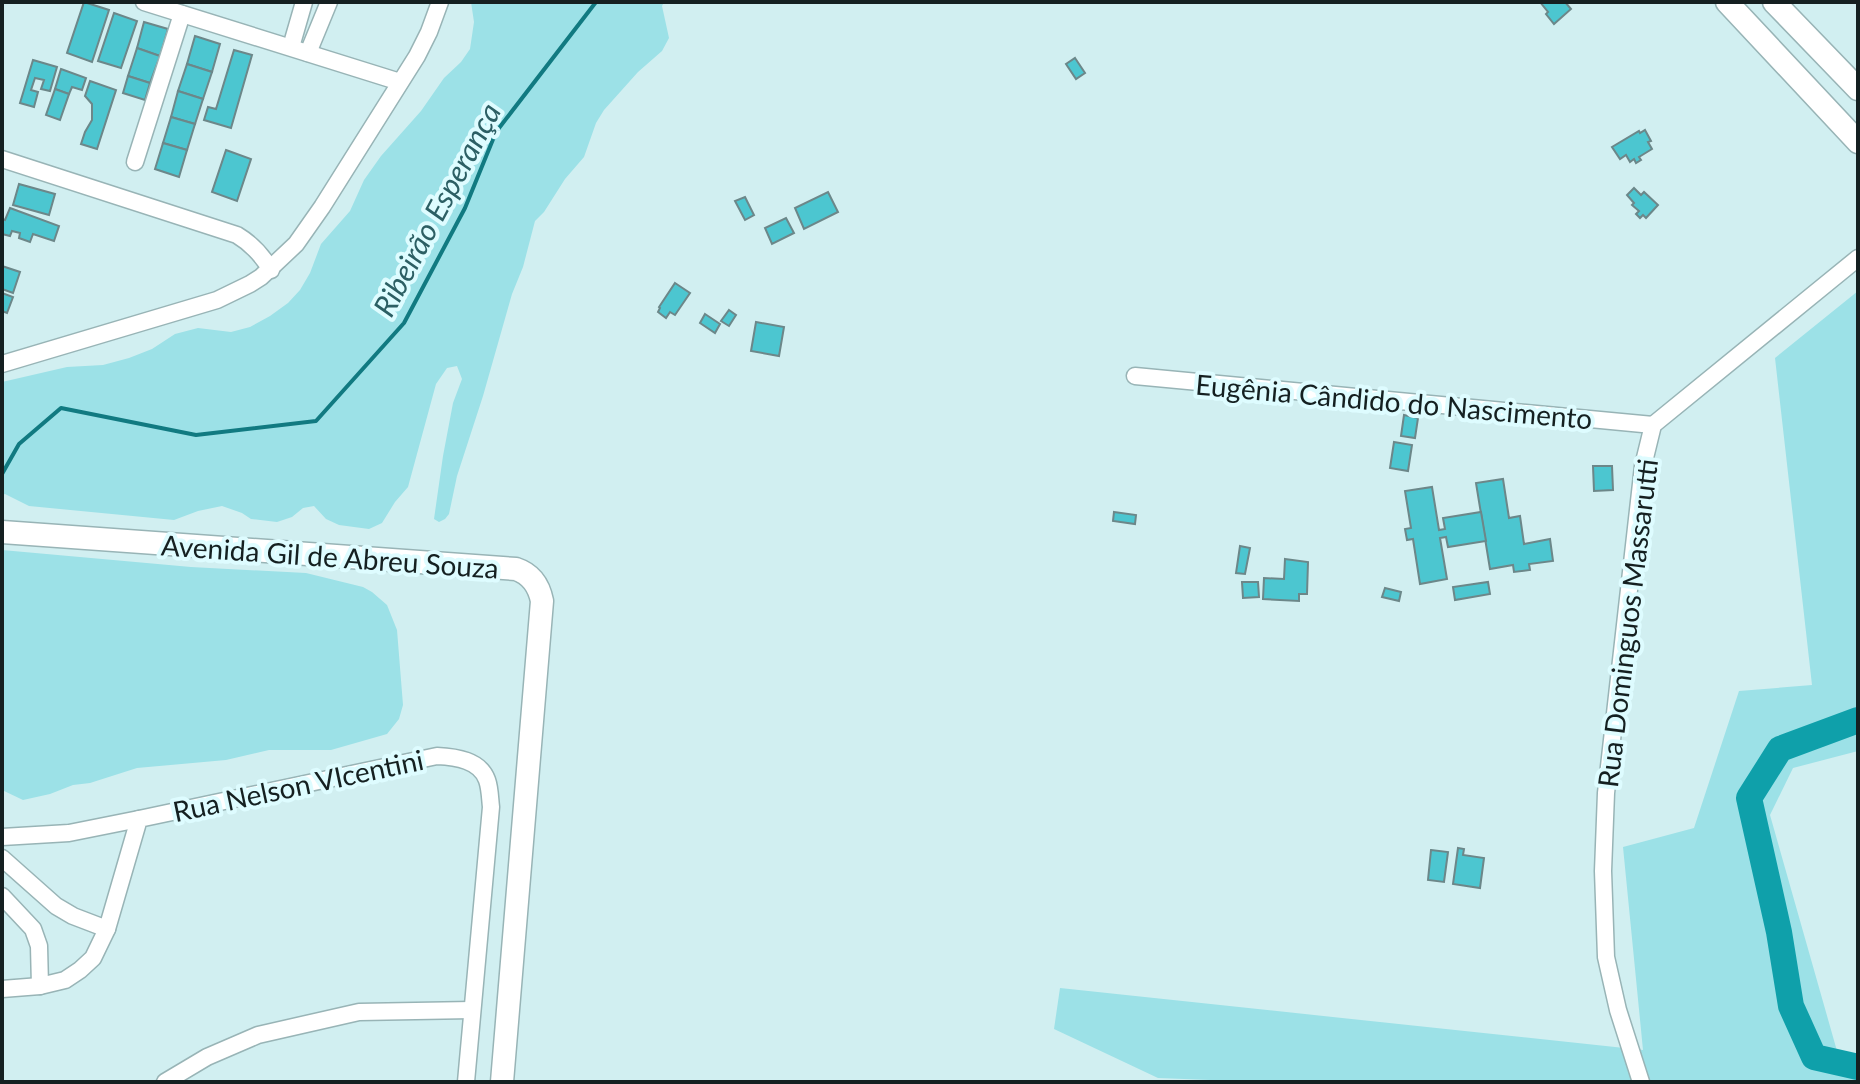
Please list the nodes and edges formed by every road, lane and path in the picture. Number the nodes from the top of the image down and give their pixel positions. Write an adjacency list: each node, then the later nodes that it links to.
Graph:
1 (144, 2): 7 (street)
2 (304, 2): 8 (street)
3 (329, 2): 9 (street)
4 (440, 2): 10 (street)
5 (1727, 2): 12 (street)
6 (1774, 2): 11 (street)
7 (182, 14): 8 (street); 14 (street)
8 (291, 47): 9 (street)
9 (308, 53): 10 (street)
10 (400, 82): 16 (street)
11 (1858, 89)
12 (1858, 142)
13 (2, 159): 16 (street)
14 (135, 162)
15 (1858, 258): 19 (street, Rua Dominguos Massarutti)
16 (271, 270): 17 (street)
17 (2, 364)
18 (1135, 376): 19 (street, Eugênia Cândido do Nascimento)
19 (1653, 425): 32 (street, Rua Dominguos Massarutti)
20 (2, 532): 31 (street, Avenida Gil de Abreu Souza)
21 (139, 819): 22 (street); 25 (street, Rua Nelson VIcentini); 28 (street, Rua Nelson VIcentini)
22 (2, 837)
23 (2, 858): 25 (street)
24 (2, 896): 26 (street)
25 (107, 929): 26 (street, Rua Nelson VIcentini)
26 (40, 986): 27 (street, Rua Nelson VIcentini)
27 (2, 989)
28 (472, 1010): 29 (street); 30 (street, Rua Nelson VIcentini)
29 (165, 1082)
30 (466, 1082)
31 (502, 1082)
32 (1641, 1082)

